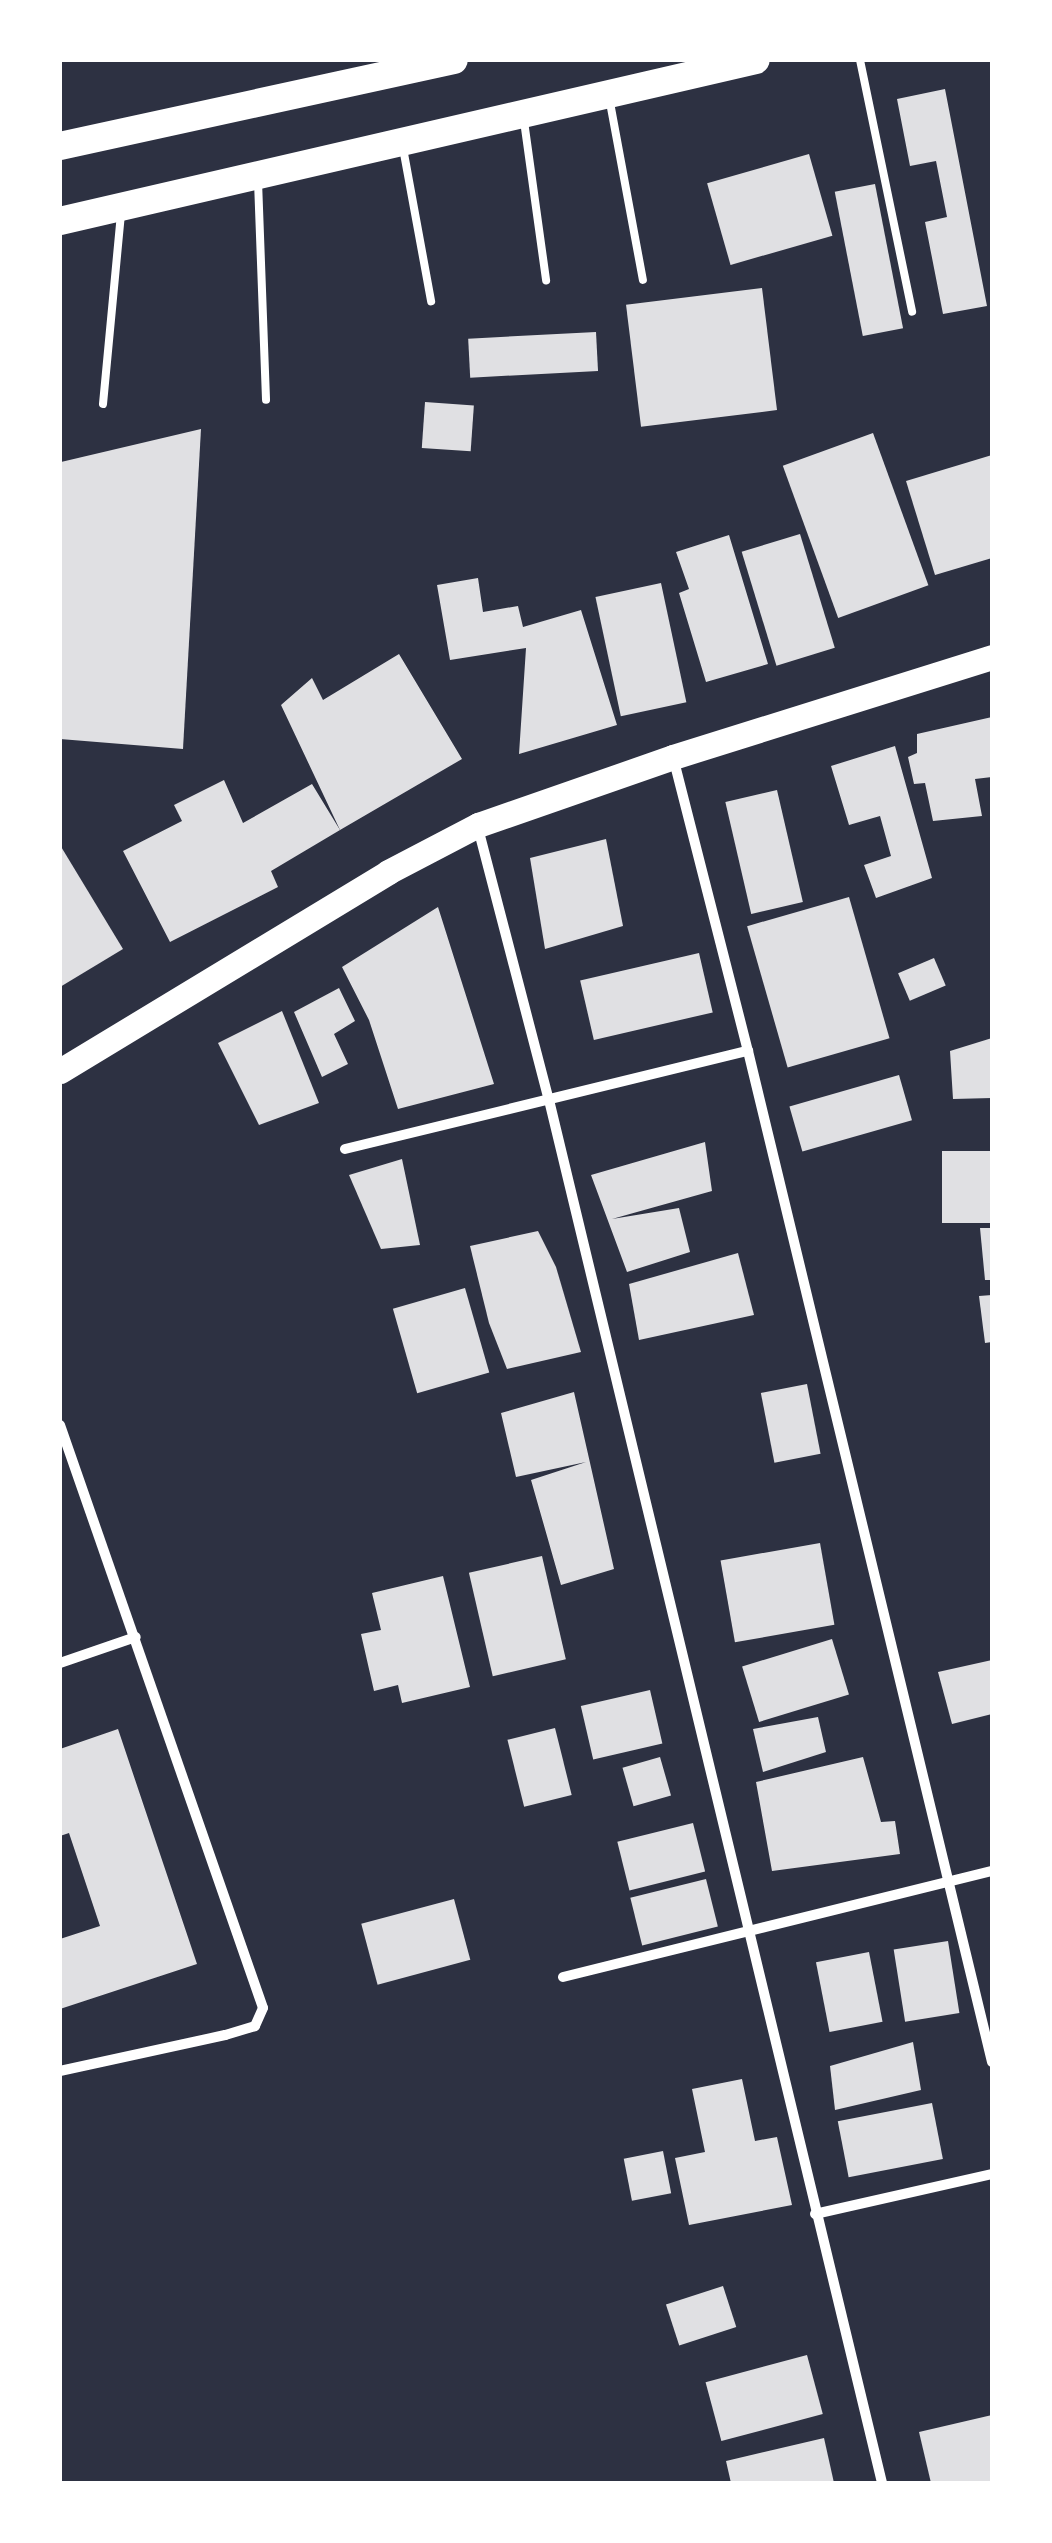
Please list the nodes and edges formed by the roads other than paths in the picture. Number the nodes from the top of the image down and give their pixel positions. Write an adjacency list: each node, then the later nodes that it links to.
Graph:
1 (454, 60): 7 (highway)
2 (756, 60): 4 (highway)
3 (860, 60): 14 (lane)
4 (608, 94): 5 (highway); 12 (lane)
5 (523, 114): 6 (highway); 11 (lane)
6 (402, 144): 8 (highway); 13 (lane)
7 (60, 146)
8 (258, 177): 9 (highway); 15 (lane)
9 (121, 207): 10 (highway); 16 (lane)
10 (60, 221)
11 (546, 280)
12 (642, 280)
13 (430, 301)
14 (912, 312)
15 (266, 400)
16 (103, 404)
17 (992, 657): 18 (main road)
18 (673, 757): 19 (main road); 20 (street)
19 (478, 825): 21 (main road); 22 (street)
20 (748, 1051): 22 (street); 28 (street)
21 (60, 1071)
22 (549, 1100): 23 (street); 29 (street)
23 (346, 1149)
24 (60, 1425): 25 (street)
25 (136, 1637): 26 (street); 32 (street)
26 (60, 1663)
27 (992, 1871): 28 (street)
28 (949, 1881): 29 (street); 31 (street)
29 (750, 1931): 30 (street); 34 (street)
30 (563, 1977)
31 (992, 2062)
32 (60, 2070)
33 (992, 2174): 34 (street)
34 (815, 2214): 35 (street)
35 (882, 2483)

